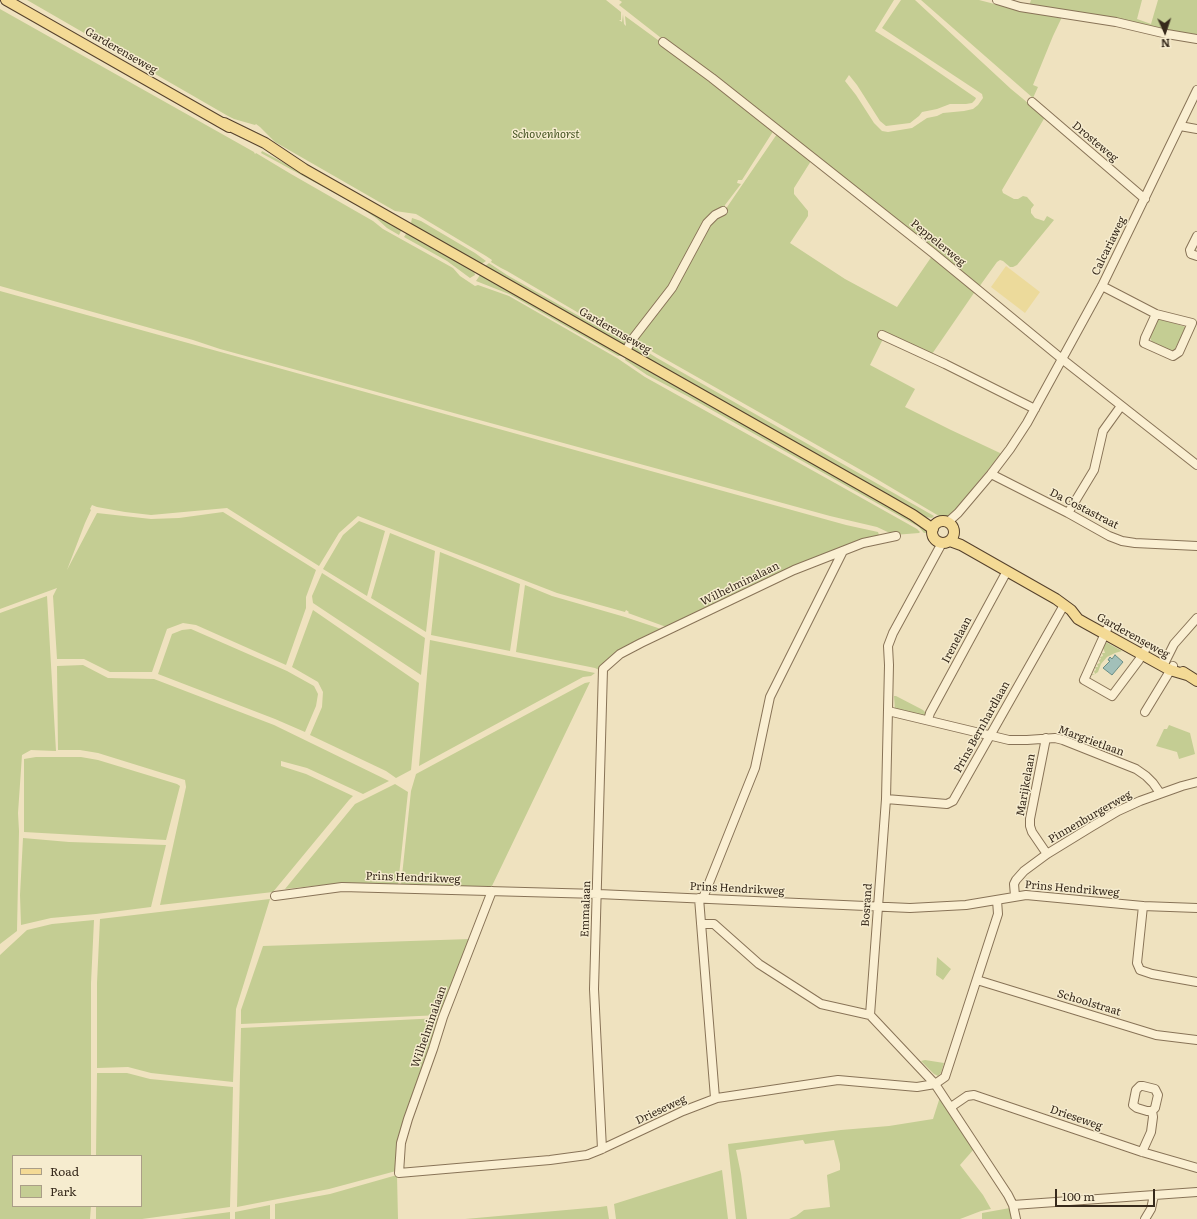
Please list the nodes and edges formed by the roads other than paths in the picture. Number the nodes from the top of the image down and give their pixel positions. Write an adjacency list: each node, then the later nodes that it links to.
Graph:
1 (6, 0): 17 (main road, Garderenseweg)
2 (997, 0): 3 (street)
3 (1197, 39)
4 (663, 42): 18 (street, Peppelerweg)
5 (1197, 90): 7 (street, Calcariaweg)
6 (1032, 102): 9 (street, Drosteweg)
7 (1180, 126): 8 (street); 9 (street, Calcariaweg)
8 (1197, 129)
9 (1145, 199): 13 (street, Calcariaweg)
10 (723, 211): 17 (street)
11 (1197, 236): 12 (street)
12 (1197, 256)
13 (1102, 286): 14 (street); 18 (street, Calcariaweg)
14 (1156, 314): 15 (street); 15 (street)
15 (1194, 323)
16 (882, 335): 20 (street)
17 (626, 351): 24 (main road, Garderenseweg)
18 (1062, 359): 19 (street, Peppelerweg); 20 (street, Calcariaweg)
19 (1121, 406): 21 (street, Peppelerweg); 23 (street)
20 (1035, 409): 22 (street, Calcariaweg)
21 (1197, 465)
22 (991, 474): 23 (street, Da Costastraat); 25 (street, Calcariaweg)
23 (1068, 513): 27 (street, Da Costastraat)
24 (934, 528): 25 (main road); 25 (main road)
25 (947, 535): 29 (main road, Garderenseweg); 37 (street, Bosrand)
26 (896, 536): 28 (street, Wilhelminalaan)
27 (1197, 546)
28 (843, 551): 35 (street, Wilhelminalaan); 50 (street)
29 (1007, 571): 30 (main road, Garderenseweg); 39 (street, Irenelaan)
30 (1067, 608): 32 (main road, Garderenseweg); 40 (street, Prins Bernhardlaan)
31 (1197, 618): 34 (street)
32 (1106, 632): 33 (main road, Garderenseweg); 33 (street)
33 (1143, 653): 34 (main road, Garderenseweg)
34 (1168, 666): 36 (main road, Garderenseweg); 38 (street)
35 (603, 669): 47 (street, Emmalaan)
36 (1197, 681)
37 (888, 711): 39 (street, Margrietlaan); 44 (street, Bosrand)
38 (1145, 712)
39 (928, 720): 40 (street, Margrietlaan)
40 (990, 735): 41 (street, Margrietlaan); 44 (street, Prins Bernhardlaan)
41 (1046, 738): 43 (street, Margrietlaan); 45 (street, Marijkelaan)
42 (1197, 782): 43 (street, Pinnenburgerweg)
43 (1160, 793): 45 (street, Pinnenburgerweg)
44 (886, 799): 52 (street, Bosrand)
45 (1047, 854): 49 (street, Pinnenburgerweg)
46 (492, 891): 47 (street, Prins Hendrikweg); 48 (street, Prins Hendrikweg); 67 (street, Wilhelminalaan)
47 (598, 894): 50 (street, Prins Hendrikweg); 64 (street, Emmalaan)
48 (276, 896)
49 (1015, 896): 51 (street, Prins Hendrikweg); 53 (street, Prins Hendrikweg)
50 (701, 898): 52 (street, Prins Hendrikweg); 55 (street)
51 (997, 900): 52 (street, Prins Hendrikweg); 56 (street)
52 (877, 906): 58 (street, Bosrand)
53 (1143, 906): 54 (street, Prins Hendrikweg); 57 (street)
54 (1197, 908)
55 (701, 924): 58 (street); 61 (street)
56 (977, 980): 59 (street, Schoolstraat); 60 (street)
57 (1197, 982)
58 (870, 1015): 60 (street)
59 (1197, 1040)
60 (934, 1084): 61 (street, Drieseweg); 62 (street)
61 (715, 1098): 64 (street, Drieseweg)
62 (951, 1107): 65 (street, Drieseweg); 70 (street)
63 (1152, 1111): 65 (street)
64 (602, 1149): 67 (street, Drieseweg)
65 (1142, 1152): 66 (street, Drieseweg)
66 (1197, 1168)
67 (399, 1173)
68 (1197, 1192): 69 (street)
69 (1154, 1195): 70 (street); 72 (street)
70 (1013, 1205): 71 (street)
71 (1016, 1219)
72 (1145, 1219)

